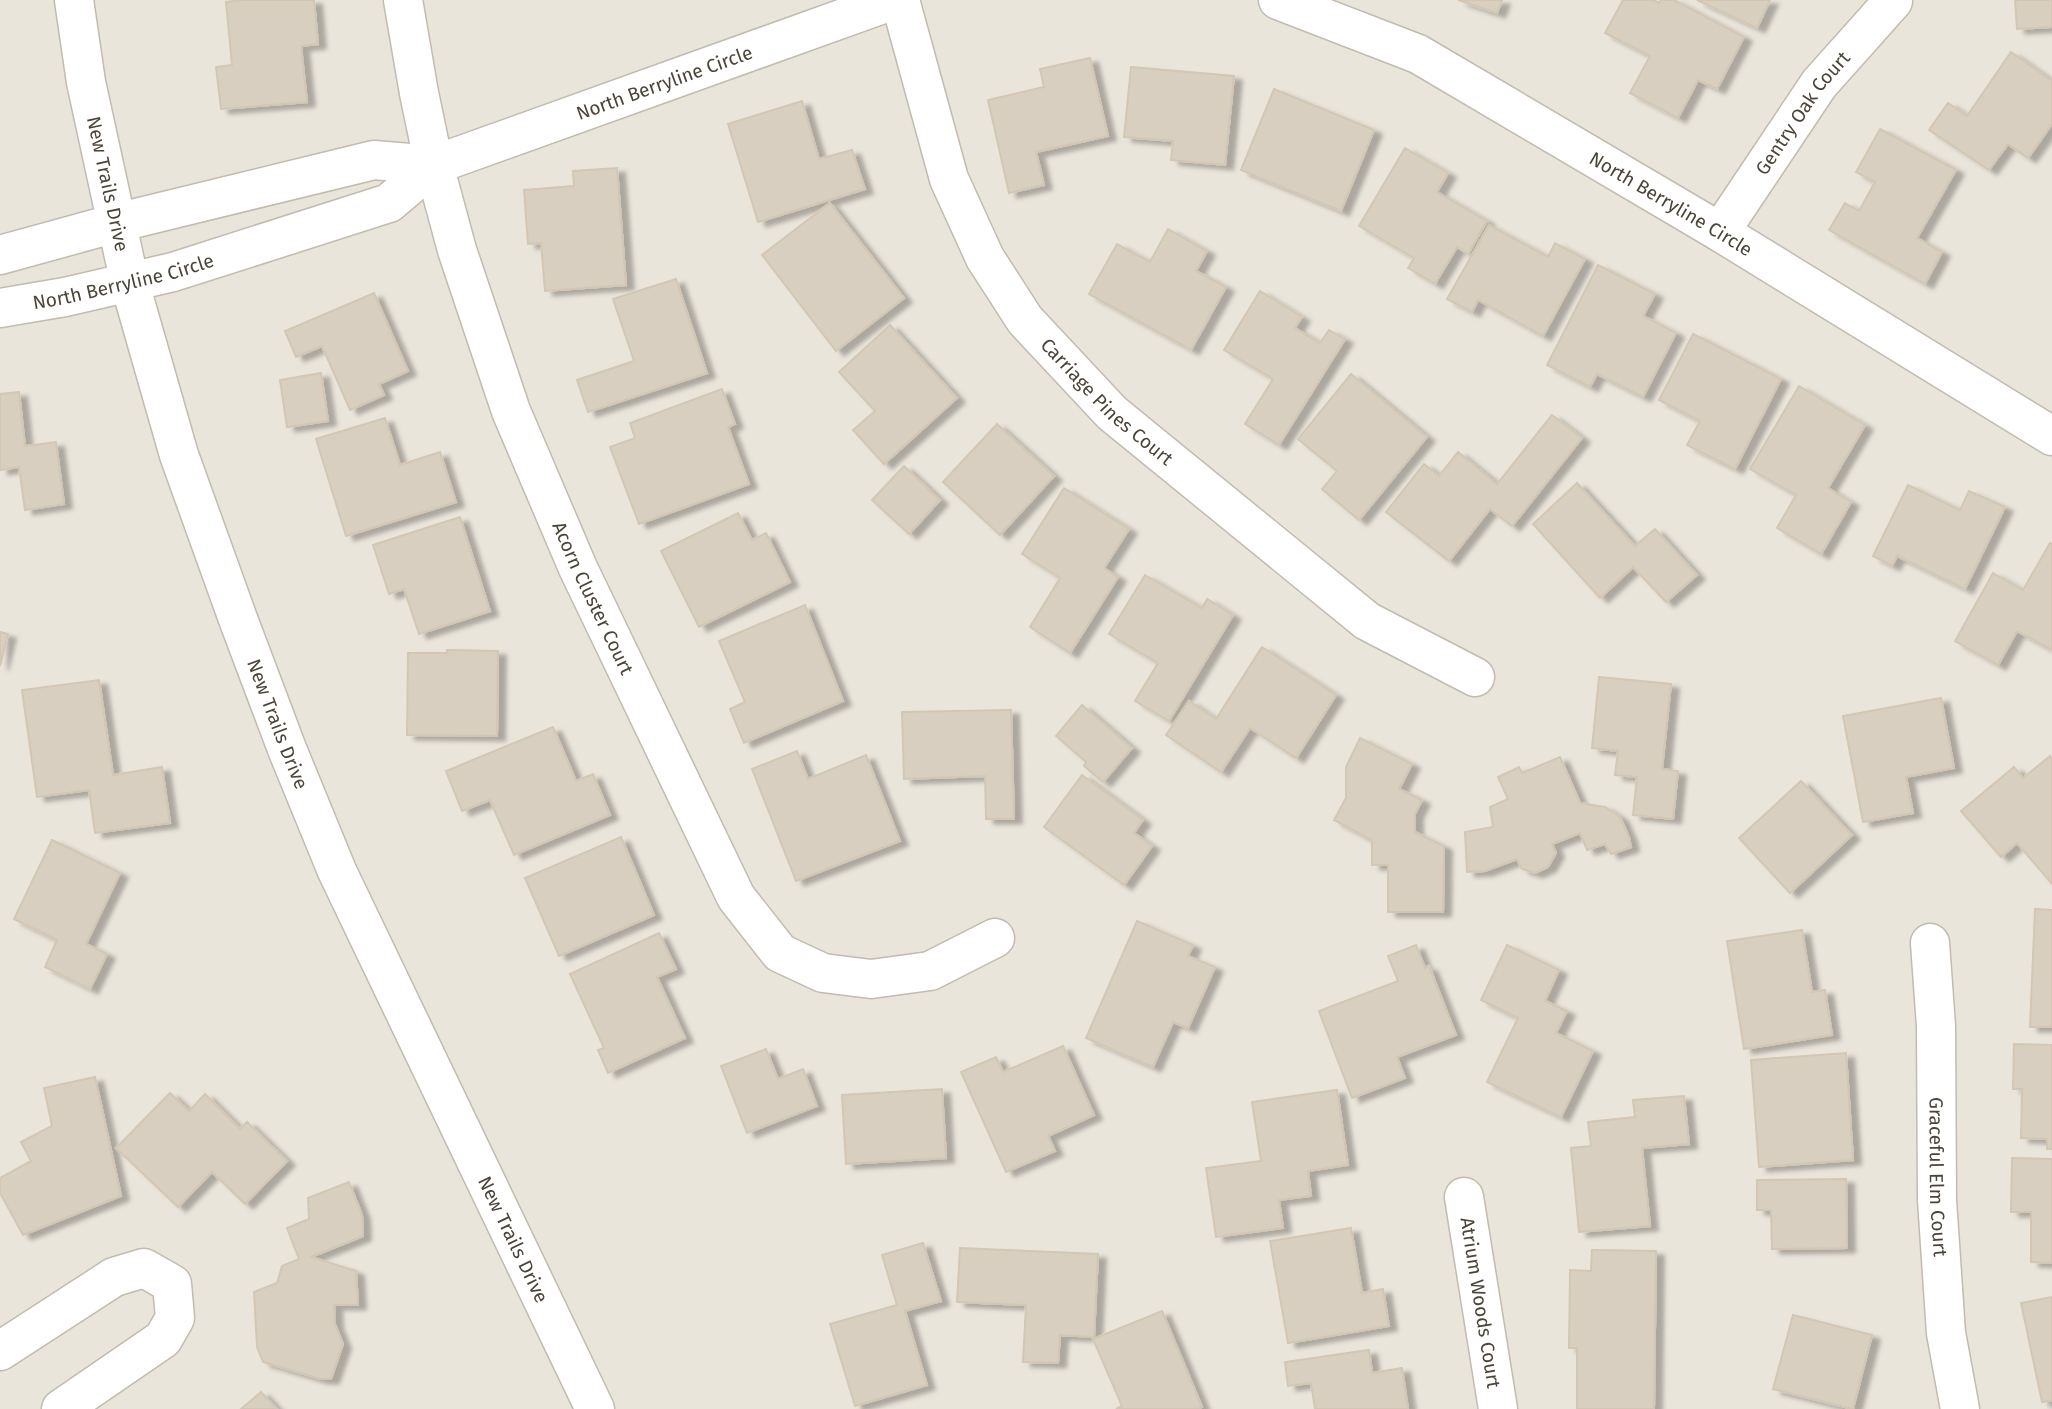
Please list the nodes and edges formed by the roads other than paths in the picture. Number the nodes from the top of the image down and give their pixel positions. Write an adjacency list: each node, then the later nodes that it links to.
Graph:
1 (74, 0): 9 (street, New Trails Drive)
2 (403, 0): 8 (street, Acorn Cluster Court)
3 (894, 0): 8 (street, North Berryline Circle)
4 (900, 0): 15 (street, Carriage Pines Court)
5 (1278, 0): 7 (street, North Berryline Circle)
6 (1893, 1): 10 (street, Gentry Oak Court)
7 (1349, 12): 10 (street, North Berryline Circle)
8 (434, 165): 9 (street, North Berryline Circle); 12 (street, North Berryline Circle); 16 (street, Acorn Cluster Court)
9 (116, 223): 11 (street, North Berryline Circle); 12 (street, New Trails Drive)
10 (1720, 232): 14 (street, North Berryline Circle)
11 (0, 255)
12 (130, 284): 13 (street, North Berryline Circle); 21 (street, New Trails Drive)
13 (0, 308)
14 (2052, 436)
15 (1475, 677)
16 (995, 939)
17 (1930, 943): 23 (street, Graceful Elm Court)
18 (1464, 1197): 22 (street, Atrium Woods Court)
19 (0, 1351): 20 (street)
20 (61, 1409)
21 (595, 1409)
22 (1498, 1409)
23 (1960, 1409)

